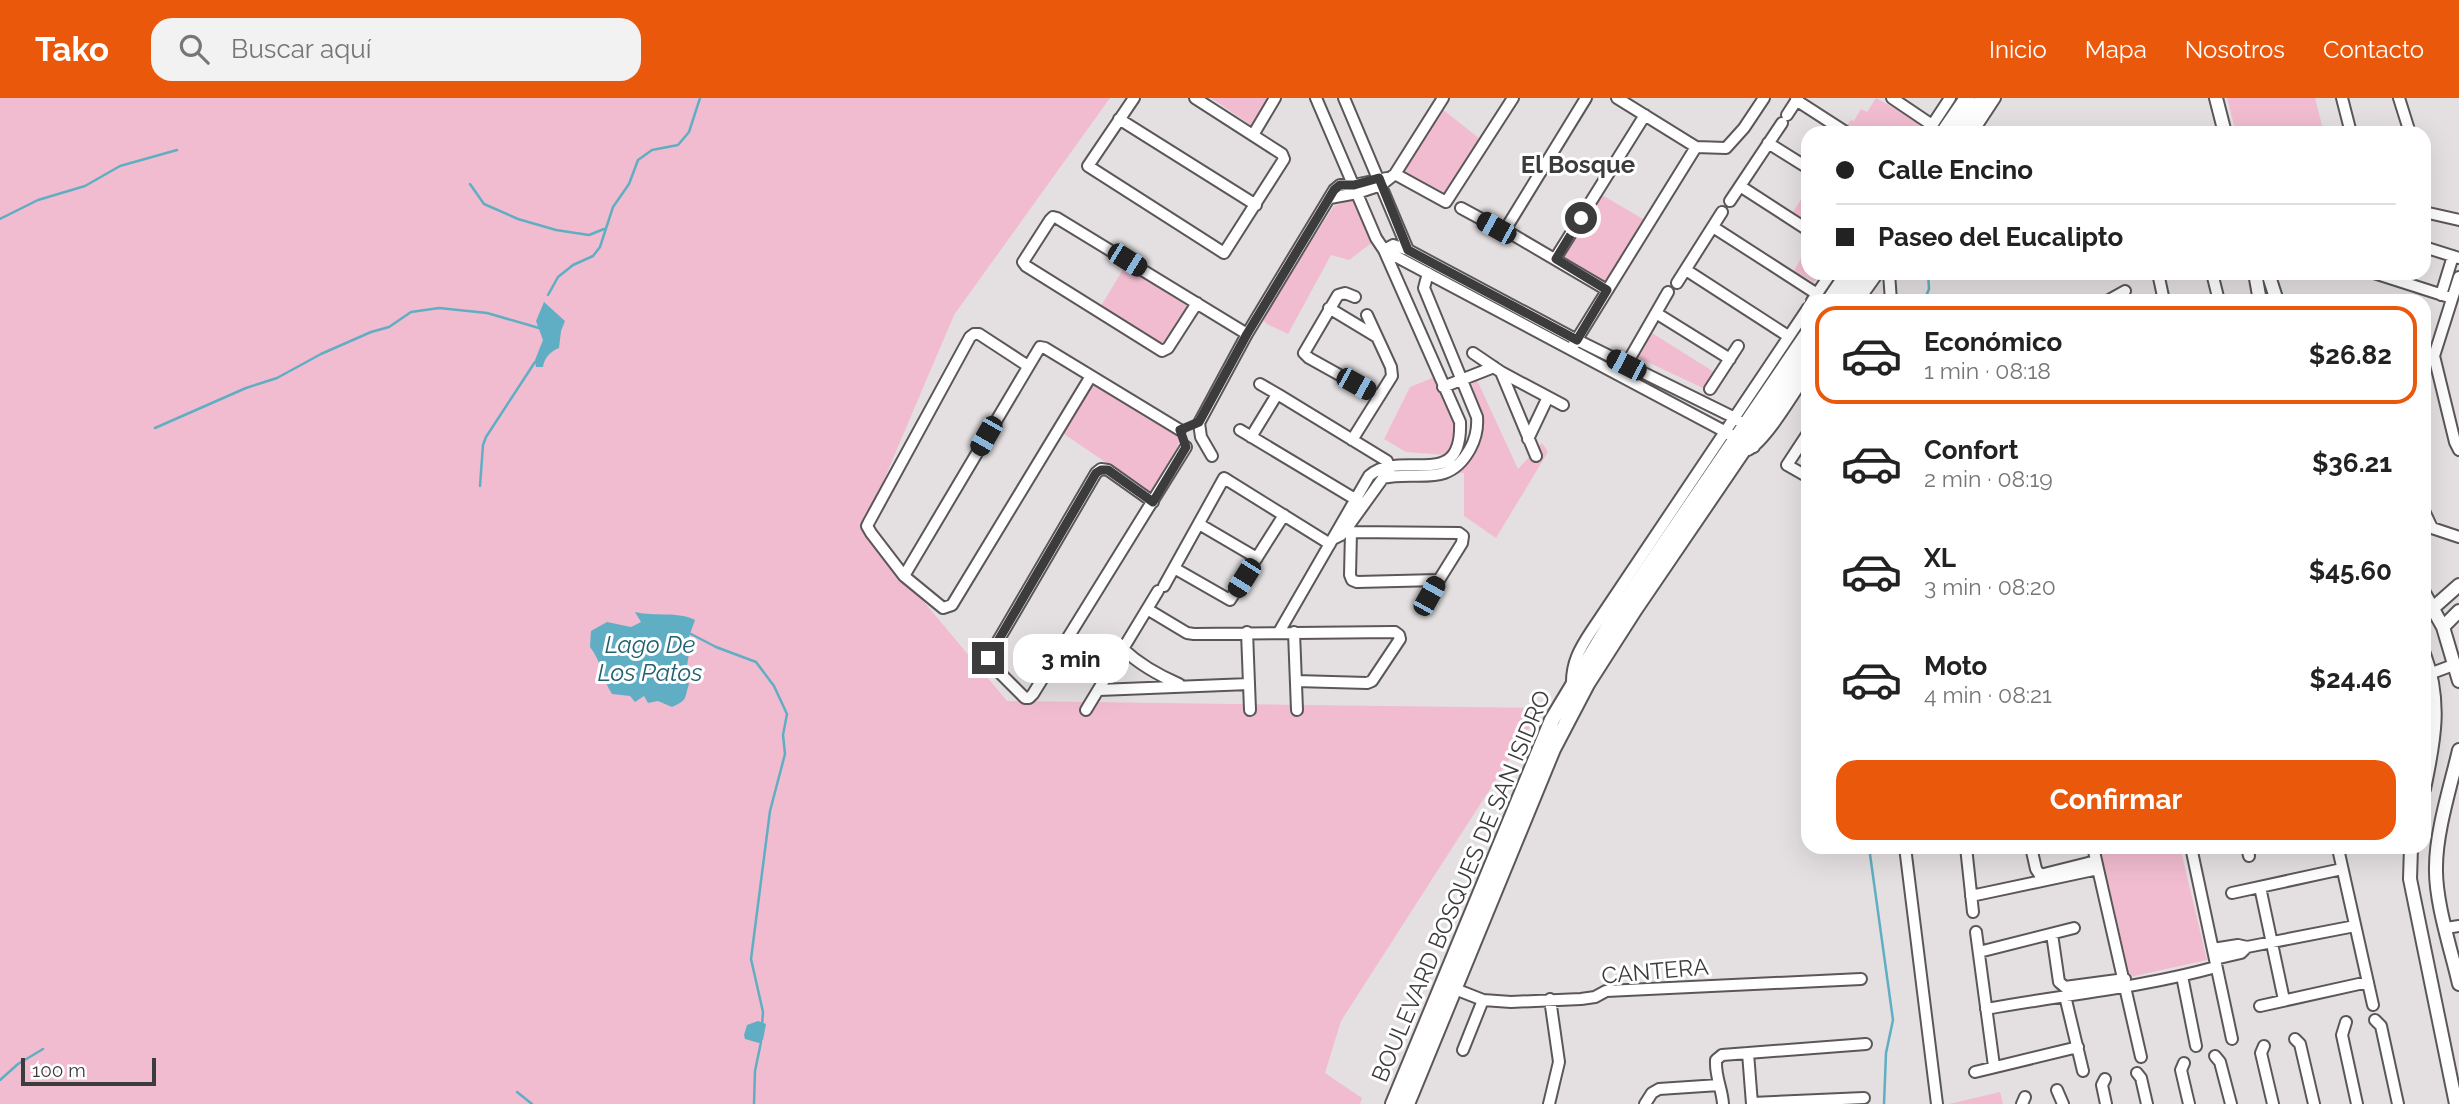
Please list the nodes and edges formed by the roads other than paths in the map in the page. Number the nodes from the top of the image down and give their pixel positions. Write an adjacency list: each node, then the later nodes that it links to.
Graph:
1 (1134, 98): 20 (street)
2 (1195, 98): 29 (street)
3 (1275, 98): 29 (street)
4 (1316, 98): 35 (street)
5 (1345, 98): 33 (street)
6 (1443, 98): 33 (street)
7 (1513, 98): 33 (street)
8 (1586, 98): 44 (street)
9 (1617, 98): 19 (street)
10 (1764, 98): 31 (street)
11 (1892, 98): 22 (street)
12 (1983, 98): 18 (main road)
13 (1995, 98): 18 (street)
14 (2216, 98): 26 (street)
15 (2342, 98): 27 (street)
16 (2399, 98): 28 (street)
17 (1797, 99): 21 (street); 30 (street)
18 (1964, 106): 23 (main road); 24 (main road); 25 (street)
19 (1645, 115): 31 (street); 49 (street)
20 (1119, 119): 37 (street); 37 (street)
21 (1837, 126)
22 (1929, 126)
23 (1939, 126)
24 (1961, 126)
25 (1970, 126)
26 (2223, 126)
27 (2349, 126)
28 (2408, 126)
29 (1253, 135): 37 (street)
30 (1768, 143): 32 (street); 34 (street)
31 (1696, 147): 56 (street)
32 (1801, 164)
33 (1386, 179): 35 (street); 47 (street)
34 (1740, 186): 36 (street); 42 (street)
35 (1356, 189): 46 (street); 71 (street)
36 (1730, 201)
37 (1256, 205)
38 (1461, 208): 44 (street)
39 (1722, 212): 43 (street)
40 (2431, 214): 41 (street)
41 (2459, 220)
42 (1801, 225)
43 (1713, 227): 50 (street); 59 (street)
44 (1505, 230): 49 (street)
45 (2431, 249): 48 (street)
46 (1384, 250): 47 (street); 51 (street); 69 (street)
47 (1408, 250): 75 (street)
48 (2456, 257): 62 (street)
49 (1556, 259): 56 (street)
50 (1686, 270): 55 (street); 72 (street)
51 (1428, 273): 65 (street); 75 (street)
52 (2459, 277): 62 (street)
53 (1840, 280): 60 (main road)
54 (2396, 280): 62 (street)
55 (1677, 283)
56 (1607, 290): 75 (street)
57 (2125, 291): 61 (street)
58 (1668, 292): 67 (street)
59 (1813, 294)
60 (1825, 294)
61 (2120, 294)
62 (2447, 296): 77 (street)
63 (1355, 297): 66 (street)
64 (1197, 303): 64 (street); 71 (street)
65 (1432, 306): 69 (street); 87 (street)
66 (1329, 308): 73 (street); 92 (street)
67 (1656, 313): 79 (street); 82 (street)
68 (1367, 315): 73 (street)
69 (1411, 315): 89 (street)
70 (1801, 318): 72 (street, BOULEVARD BOSQUES DE SAN ISIDRO)
71 (1247, 334): 96 (street)
72 (1788, 336): 98 (street, BOULEVARD BOSQUES DE SAN ISIDRO)
73 (1377, 337): 92 (street)
74 (1801, 344): 98 (main road, BOULEVARD BOSQUES DE SAN ISIDRO)
75 (1574, 345): 82 (street); 106 (street)
76 (1738, 346): 79 (street)
77 (2431, 348)
78 (1473, 353): 84 (street)
79 (1730, 359): 90 (street)
80 (2431, 361): 110 (street)
81 (1801, 364): 98 (main road, BOULEVARD BOSQUES DE SAN ISIDRO)
82 (1626, 365): 98 (street)
83 (1028, 366): 85 (street); 127 (street); 127 (street)
84 (1498, 370): 87 (street); 93 (street); 103 (street)
85 (1091, 376): 99 (street); 127 (street)
86 (1801, 379): 98 (street, BOULEVARD BOSQUES DE SAN ISIDRO)
87 (1462, 380): 89 (street); 95 (street)
88 (1260, 384): 91 (street)
89 (1443, 387): 97 (street)
90 (1710, 390)
91 (1277, 395): 102 (street); 104 (street)
92 (1379, 397): 104 (street)
93 (1549, 397): 94 (street); 103 (street)
94 (1563, 405)
95 (1477, 417): 97 (street); 108 (street)
96 (1199, 422): 99 (street); 101 (street)
97 (1460, 422): 105 (street)
98 (1750, 426): 106 (main road, BOULEVARD BOSQUES DE SAN ISIDRO); 106 (street, BOULEVARD BOSQUES DE SAN ISIDRO)
99 (1180, 430): 109 (street)
100 (1240, 430): 102 (street)
101 (1201, 437): 109 (street); 111 (street)
102 (1251, 437): 116 (street)
103 (1528, 439): 112 (street)
104 (1352, 440): 113 (street)
105 (1461, 440): 108 (street); 114 (street)
106 (1740, 443): 179 (main road, BOULEVARD BOSQUES DE SAN ISIDRO); 208 (main road, BOULEVARD BOSQUES DE SAN ISIDRO)
107 (1801, 444): 115 (street)
108 (1472, 445): 114 (street)
109 (1186, 447): 117 (street)
110 (2459, 450)
111 (1212, 456)
112 (1536, 456)
113 (1390, 471): 114 (street); 116 (street); 118 (street)
114 (1422, 472)
115 (1801, 473)
116 (1354, 498): 118 (street); 122 (street)
117 (1153, 502): 117 (street)
118 (1365, 505): 122 (street)
119 (1284, 515): 120 (street); 124 (street); 125 (street)
120 (1199, 524): 125 (street); 126 (street)
121 (2431, 526): 123 (street)
122 (1346, 528): 124 (street); 128 (street); 128 (street)
123 (2459, 537)
124 (1332, 541): 137 (street)
125 (1257, 558): 126 (street)
126 (1174, 568): 131 (street)
127 (904, 576)
128 (1438, 580): 130 (street)
129 (2459, 585): 132 (street)
130 (1429, 596)
131 (1147, 609): 136 (street); 139 (street)
132 (2431, 611)
133 (2459, 611): 135 (street)
134 (2431, 615): 135 (street)
135 (2443, 627): 140 (street)
136 (1247, 632): 137 (street); 144 (street)
137 (1279, 632): 138 (street)
138 (1294, 632): 142 (street); 142 (street)
139 (1123, 649): 145 (street); 146 (street)
140 (2456, 664): 141 (street); 143 (street)
141 (2431, 674)
142 (1296, 681): 150 (street)
143 (2459, 681)
144 (1249, 684): 145 (street); 149 (street)
145 (1182, 686): 146 (street)
146 (1099, 690): 148 (street)
147 (2431, 697): 151 (street)
148 (1086, 710)
149 (1250, 710)
150 (1297, 710)
151 (2431, 750)
152 (2459, 750): 167 (street)
153 (1906, 854): 214 (street)
154 (1967, 854): 164 (street)
155 (2033, 854): 160 (street)
156 (2095, 854): 160 (street)
157 (2193, 854): 173 (street)
158 (2339, 854): 161 (street)
159 (2411, 854): 224 (street)
160 (2097, 865): 164 (street); 177 (street)
161 (2342, 869): 162 (street); 166 (street)
162 (2260, 887): 163 (street); 171 (street)
163 (2232, 893)
164 (1971, 895): 165 (street)
165 (1973, 912)
166 (2355, 926): 171 (street); 176 (street)
167 (2453, 927): 178 (street)
168 (2074, 928): 170 (street)
169 (1976, 932): 172 (street)
170 (2052, 933): 172 (street); 177 (street)
171 (2272, 942): 173 (street); 183 (street)
172 (1979, 953): 186 (street)
173 (2215, 958): 174 (street); 189 (street)
174 (2182, 976): 177 (street); 192 (street)
175 (1861, 979): 181 (street, CANTERA)
176 (2368, 982): 183 (street); 184 (street)
177 (2126, 984): 180 (street); 198 (street)
178 (2459, 984)
179 (1455, 989): 182 (street, CANTERA); 209 (main road, BOULEVARD BOSQUES DE SAN ISIDRO)
180 (2065, 996): 186 (street); 194 (street)
181 (1550, 999): 182 (street, CANTERA); 210 (street)
182 (1483, 1000): 195 (street)
183 (2284, 1000): 185 (street)
184 (2373, 1005)
185 (2260, 1006)
186 (1986, 1010): 200 (street)
187 (2375, 1020): 223 (street)
188 (2346, 1022): 222 (street)
189 (2232, 1039)
190 (2295, 1039): 221 (street)
191 (1866, 1044): 196 (street)
192 (2196, 1046)
193 (2264, 1046): 220 (street)
194 (2078, 1047): 200 (street); 201 (street)
195 (1463, 1050)
196 (1748, 1053): 205 (street); 213 (street)
197 (2215, 1056): 219 (street)
198 (2141, 1057)
199 (2184, 1063): 218 (street)
200 (1994, 1066): 202 (street)
201 (2083, 1071)
202 (1975, 1072)
203 (2137, 1073): 217 (street)
204 (2105, 1079): 216 (street)
205 (1719, 1085): 211 (street); 212 (street)
206 (2057, 1090): 215 (street)
207 (1864, 1098): 213 (street)
208 (1393, 1104)
209 (1408, 1104)
210 (1549, 1104)
211 (1645, 1104)
212 (1723, 1104)
213 (1752, 1104)
214 (1937, 1104)
215 (2063, 1104)
216 (2106, 1104)
217 (2147, 1104)
218 (2189, 1104)
219 (2231, 1104)
220 (2273, 1104)
221 (2314, 1104)
222 (2357, 1104)
223 (2398, 1104)
224 (2456, 1104)

